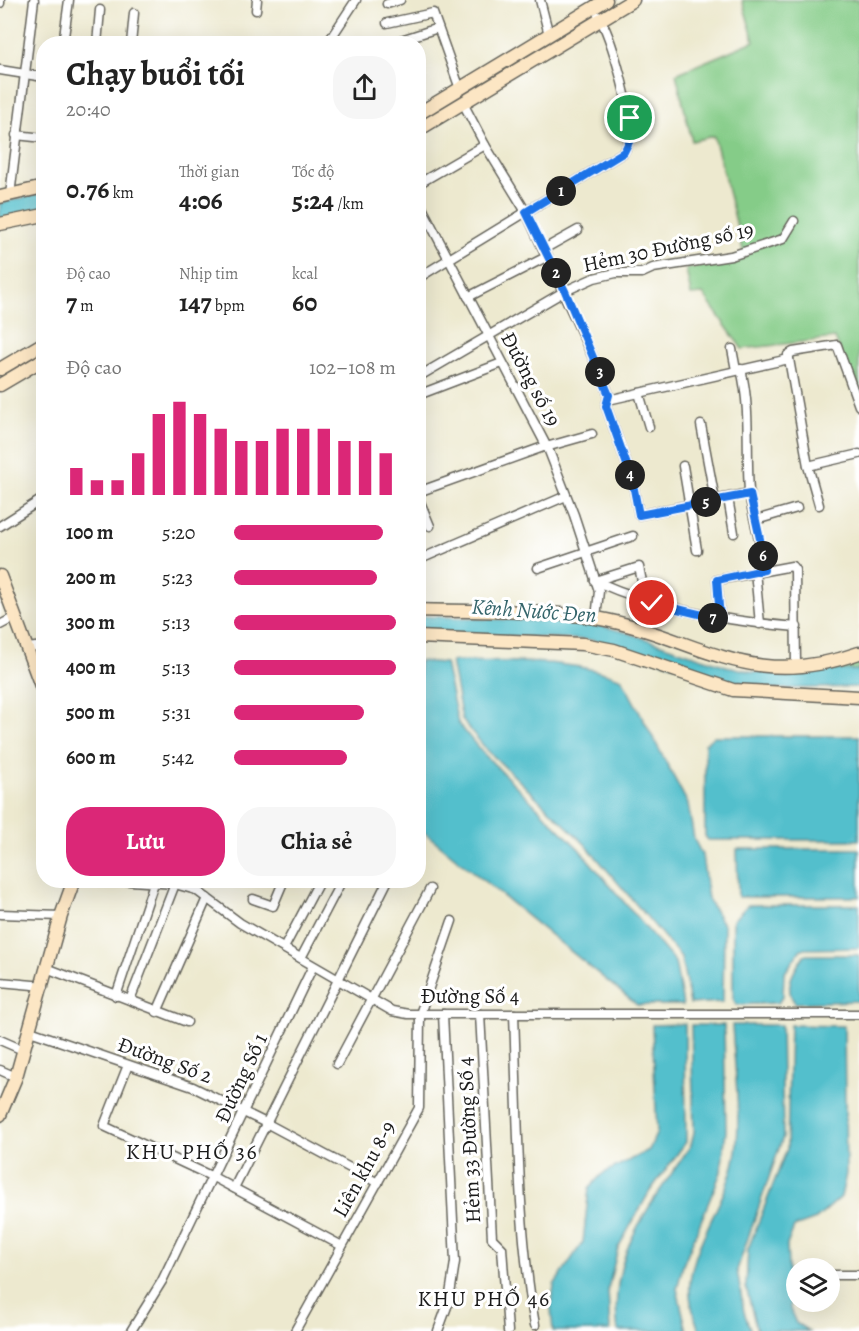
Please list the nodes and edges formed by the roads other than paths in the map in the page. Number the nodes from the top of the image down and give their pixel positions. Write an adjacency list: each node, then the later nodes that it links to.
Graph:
1 (34, 0): 23 (street)
2 (69, 0): 17 (street)
3 (257, 0): 11 (street)
4 (356, 0): 20 (street)
5 (400, 0): 9 (street)
6 (540, 0): 16 (street)
7 (633, 0): 13 (street)
8 (600, 3): 13 (street); 16 (street)
9 (387, 4)
10 (100, 10): 18 (street)
11 (256, 10)
12 (134, 13): 19 (street)
13 (601, 20): 26 (street); 35 (street)
14 (387, 23): 15 (street)
15 (438, 28): 21 (street); 25 (street)
16 (549, 35): 25 (street)
17 (64, 36)
18 (98, 36)
19 (132, 36)
20 (332, 36)
21 (413, 36)
22 (0, 70): 23 (street)
23 (25, 74): 24 (street); 29 (street)
24 (36, 75)
25 (460, 89): 27 (street)
26 (463, 103): 28 (street); 31 (street)
27 (426, 109)
28 (426, 125)
29 (16, 135): 30 (street); 34 (street)
30 (36, 137)
31 (485, 146): 32 (street); 35 (street)
32 (426, 179)
33 (36, 189): 34 (street)
34 (5, 196)
35 (526, 212): 41 (street); 42 (street)
36 (36, 217): 38 (street)
37 (794, 221): 44 (street, Hẻm 30 Đường số 19)
38 (0, 224)
39 (426, 224): 42 (street, Đường số 19)
40 (578, 230): 41 (street)
41 (546, 252): 44 (street); 45 (street)
42 (448, 260): 43 (street); 45 (street, Đường số 19)
43 (426, 273)
44 (565, 291): 46 (street, Hẻm 30 Đường số 19); 58 (street)
45 (468, 297): 46 (street, Đường số 19)
46 (489, 337): 51 (street, Đường số 19); 54 (street, Hẻm 30 Đường số 19)
47 (36, 348): 52 (street)
48 (732, 349): 53 (street)
49 (789, 359): 53 (street); 59 (street); 66 (street)
50 (36, 363): 55 (street)
51 (502, 363): 56 (street); 63 (street, Đường số 19)
52 (0, 369)
53 (739, 370): 57 (street); 68 (street)
54 (426, 372)
55 (0, 385)
56 (426, 391)
57 (639, 393): 58 (street); 61 (street)
58 (608, 400): 73 (street)
59 (859, 406)
60 (701, 425): 71 (street)
61 (649, 427)
62 (592, 434): 63 (street)
63 (546, 446): 67 (street); 69 (street, Đường số 19)
64 (859, 454): 66 (street)
65 (683, 466): 73 (street)
66 (808, 466): 74 (street)
67 (426, 489)
68 (750, 494): 70 (street); 77 (street)
69 (566, 496): 82 (street, Đường số 19); 84 (street)
70 (728, 498): 71 (street); 80 (street)
71 (715, 500): 73 (street)
72 (36, 503): 78 (street)
73 (691, 505): 83 (street)
74 (819, 505)
75 (797, 508): 77 (street)
76 (426, 518): 79 (street)
77 (756, 520): 86 (street)
78 (0, 526)
79 (429, 526)
80 (734, 533)
81 (633, 536): 82 (street)
82 (585, 550): 85 (street); 88 (street, Đường số 19)
83 (697, 550)
84 (426, 557)
85 (538, 568)
86 (760, 570): 93 (street); 94 (street); 96 (street)
87 (0, 576): 91 (street)
88 (595, 580): 89 (street); 89 (street); 92 (street, Đường số 19)
89 (646, 600): 93 (street)
90 (426, 610): 92 (street)
91 (15, 616): 95 (street); 99 (street)
92 (596, 618): 101 (street)
93 (720, 619): 94 (street)
94 (760, 624): 96 (street)
95 (0, 625)
96 (797, 627): 101 (street)
97 (426, 637): 103 (street)
98 (36, 647): 99 (street)
99 (27, 648): 102 (street)
100 (859, 653): 101 (street)
101 (796, 668)
102 (36, 672)
103 (859, 697)
104 (71, 888): 116 (street)
105 (152, 888): 125 (street)
106 (173, 888): 126 (street)
107 (189, 888): 113 (street, Đường Số 4)
108 (281, 888): 114 (street)
109 (316, 888): 118 (street)
110 (338, 888): 119 (street)
111 (384, 888): 122 (street)
112 (430, 889): 127 (street)
113 (207, 898): 118 (street, Đường Số 4); 128 (street)
114 (253, 899)
115 (0, 914): 116 (street)
116 (61, 916): 121 (street)
117 (452, 921): 129 (street, Liên khu 8-9)
118 (284, 948): 119 (street, Đường Số 4)
119 (301, 958): 120 (street, Đường Số 4)
120 (313, 966): 122 (street, Đường Số 4); 143 (street, Đường Số 1)
121 (49, 969): 124 (street); 125 (street)
122 (339, 981): 127 (street, Đường Số 4); 144 (street)
123 (0, 982): 124 (street)
124 (44, 986): 135 (street)
125 (116, 996): 126 (street)
126 (130, 1000): 128 (street)
127 (373, 1001): 129 (street, Đường Số 4); 138 (street)
128 (157, 1011): 134 (street)
129 (420, 1014): 130 (street, Đường Số 4); 146 (street, Liên khu 8-9)
130 (443, 1014): 131 (street, Đường Số 4); 154 (street)
131 (480, 1014): 132 (street, Đường Số 4); 155 (street, Hẻm 33 Đường Số 4)
132 (514, 1014): 133 (street, Đường Số 4); 151 (street)
133 (859, 1014)
134 (187, 1022)
135 (30, 1031): 137 (street); 139 (street, Đường Số 2)
136 (0, 1040): 137 (street)
137 (23, 1050): 141 (street)
138 (337, 1064)
139 (128, 1065): 143 (street, Đường Số 2); 145 (street)
140 (0, 1070): 141 (street)
141 (16, 1077): 142 (street)
142 (1, 1111)
143 (245, 1112): 144 (street, Đường Số 2); 145 (street, Đường Số 1)
144 (266, 1123): 146 (street, Đường Số 2); 147 (street)
145 (213, 1177): 147 (street); 152 (street, Đường Số 1)
146 (378, 1183): 148 (street, Liên khu 8-9)
147 (234, 1188): 148 (street)
148 (342, 1246): 153 (street, Liên khu 8-9)
149 (840, 1275): 150 (street)
150 (859, 1275)
151 (535, 1325)
152 (131, 1331)
153 (295, 1331)
154 (438, 1331)
155 (508, 1331)

